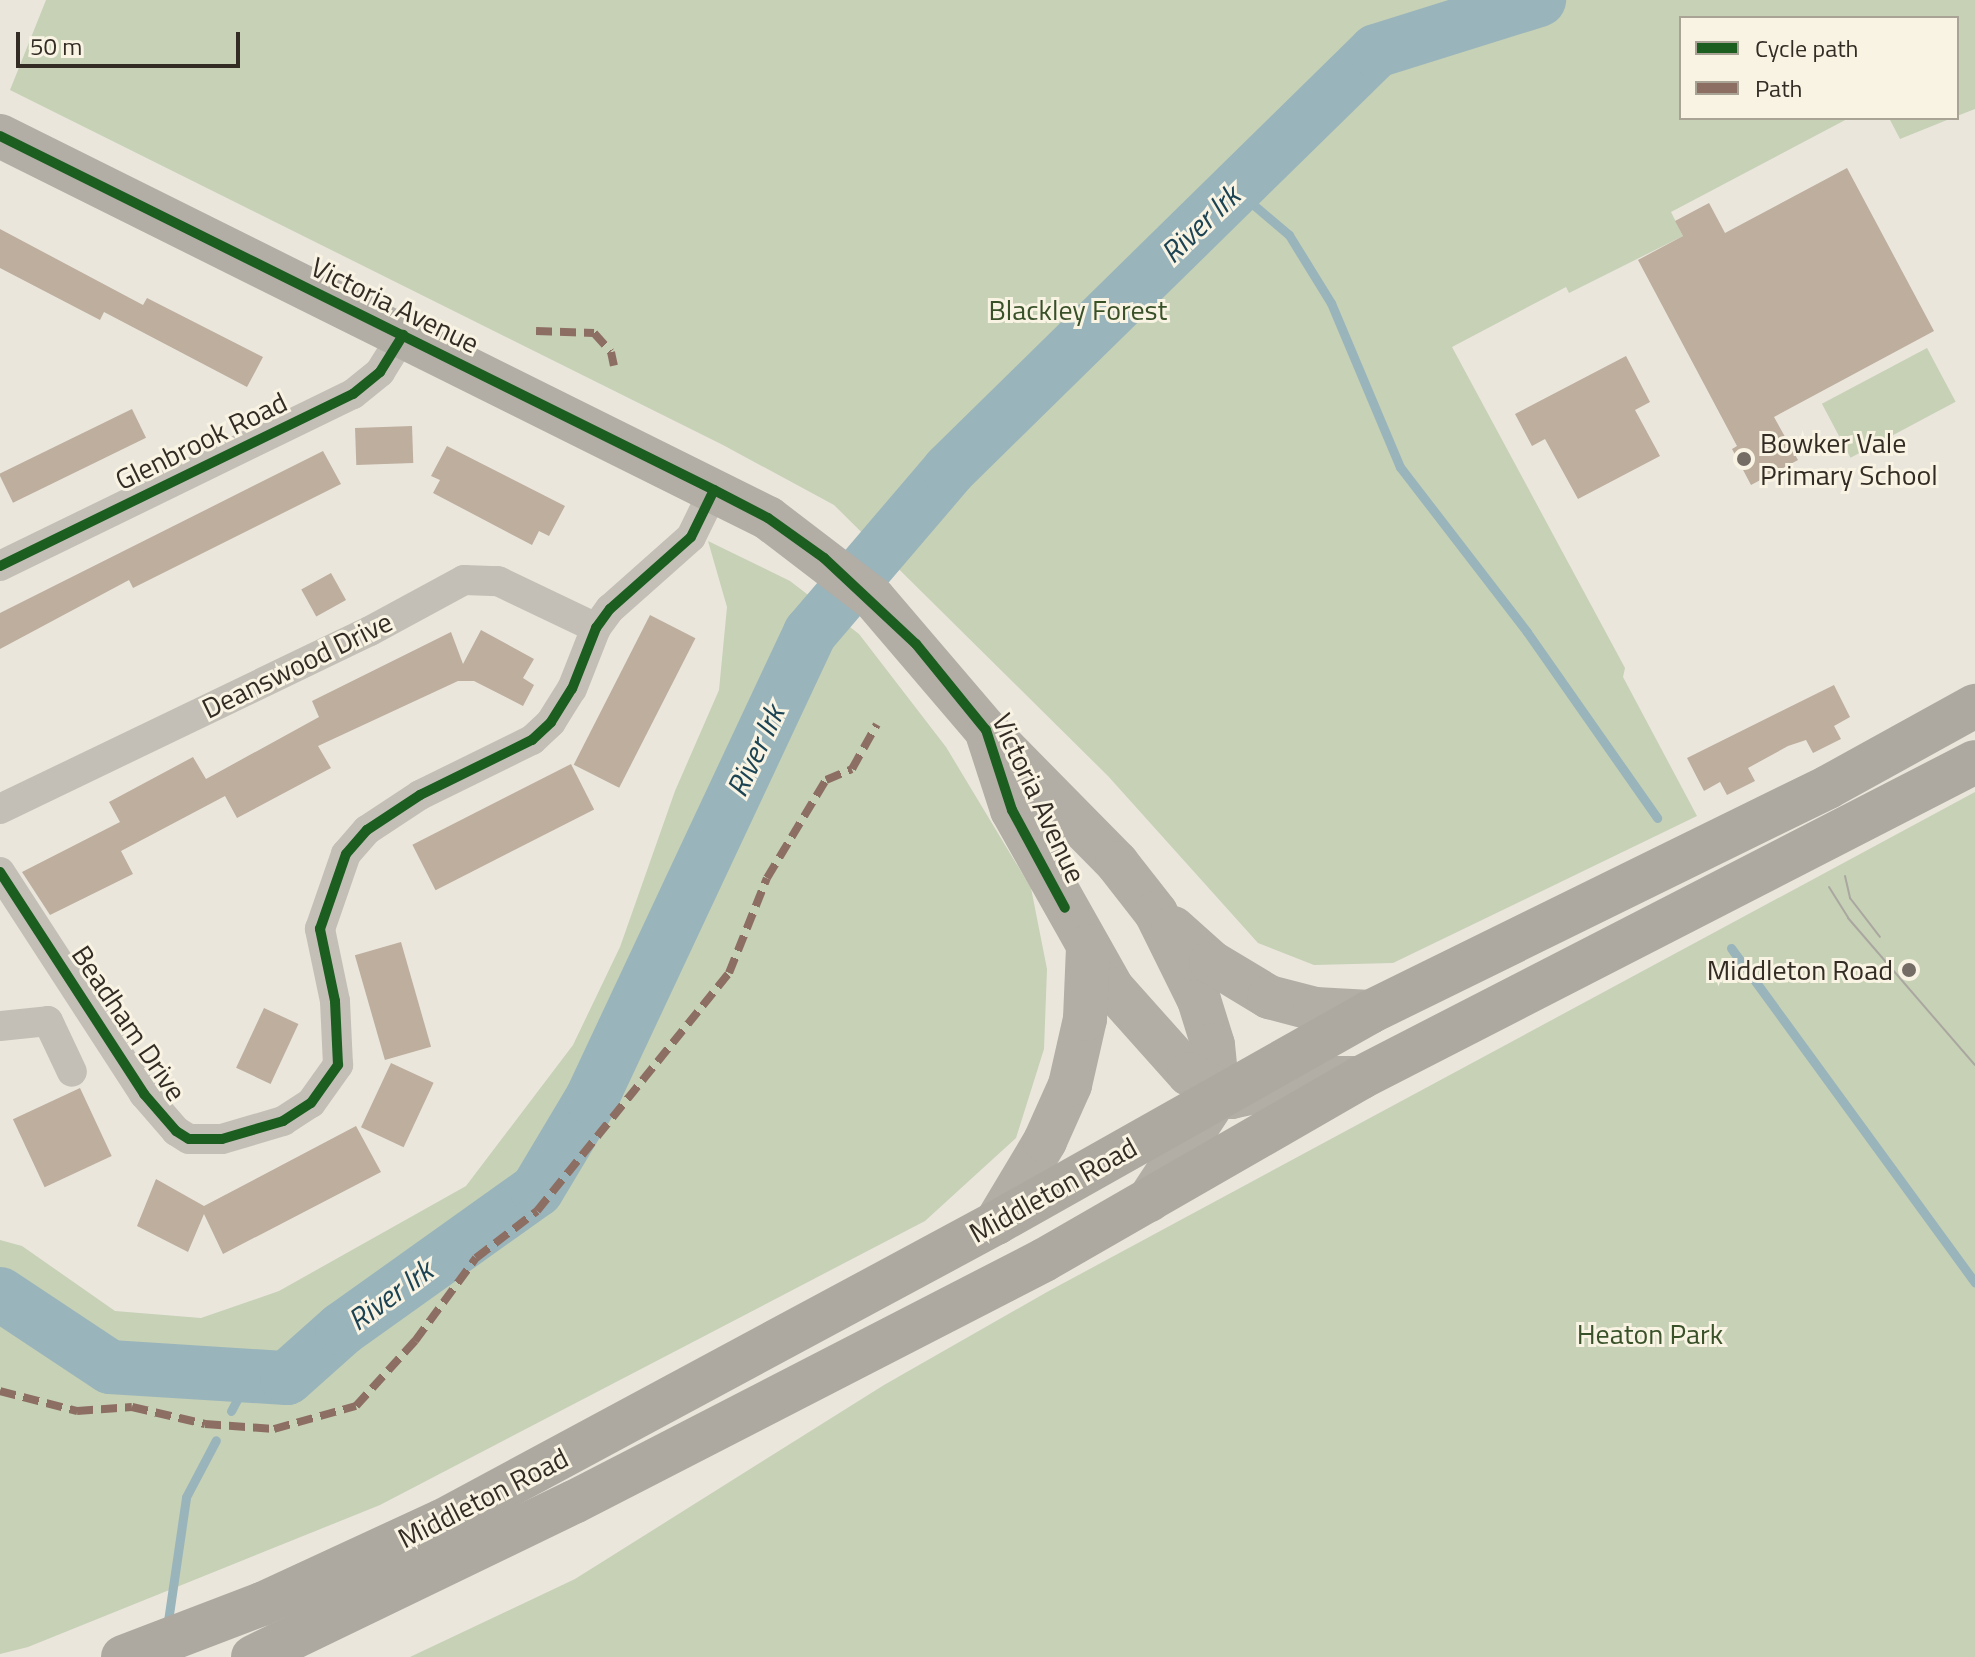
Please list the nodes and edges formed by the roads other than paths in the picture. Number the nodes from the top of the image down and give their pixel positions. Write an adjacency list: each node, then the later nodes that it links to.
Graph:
1 (0, 136): 2 (main road, Victoria Avenue)
2 (403, 335): 3 (main road, Victoria Avenue); 4 (street, Glenbrook Road)
3 (714, 490): 5 (street, Beadham Drive); 7 (main road, Victoria Avenue)
4 (0, 566)
5 (596, 628): 9 (street, Deanswood Drive); 10 (street, Beadham Drive)
6 (1975, 706): 13 (highway, Middleton Road)
7 (986, 730): 11 (main road, Victoria Avenue); 12 (main road, Victoria Avenue)
8 (1975, 762): 16 (highway, Middleton Road)
9 (0, 809)
10 (0, 872)
11 (1156, 913): 13 (main road); 17 (main road, Victoria Avenue)
12 (1088, 946): 17 (main road, Victoria Avenue); 19 (main road)
13 (1370, 1012): 17 (highway, Middleton Road)
14 (0, 1026): 15 (street)
15 (72, 1072)
16 (1360, 1078): 17 (main road); 18 (highway, Middleton Road)
17 (1218, 1095): 18 (main road); 19 (highway, Middleton Road)
18 (1149, 1200): 21 (highway, Middleton Road)
19 (996, 1223): 20 (highway, Middleton Road)
20 (123, 1657)
21 (253, 1657)

